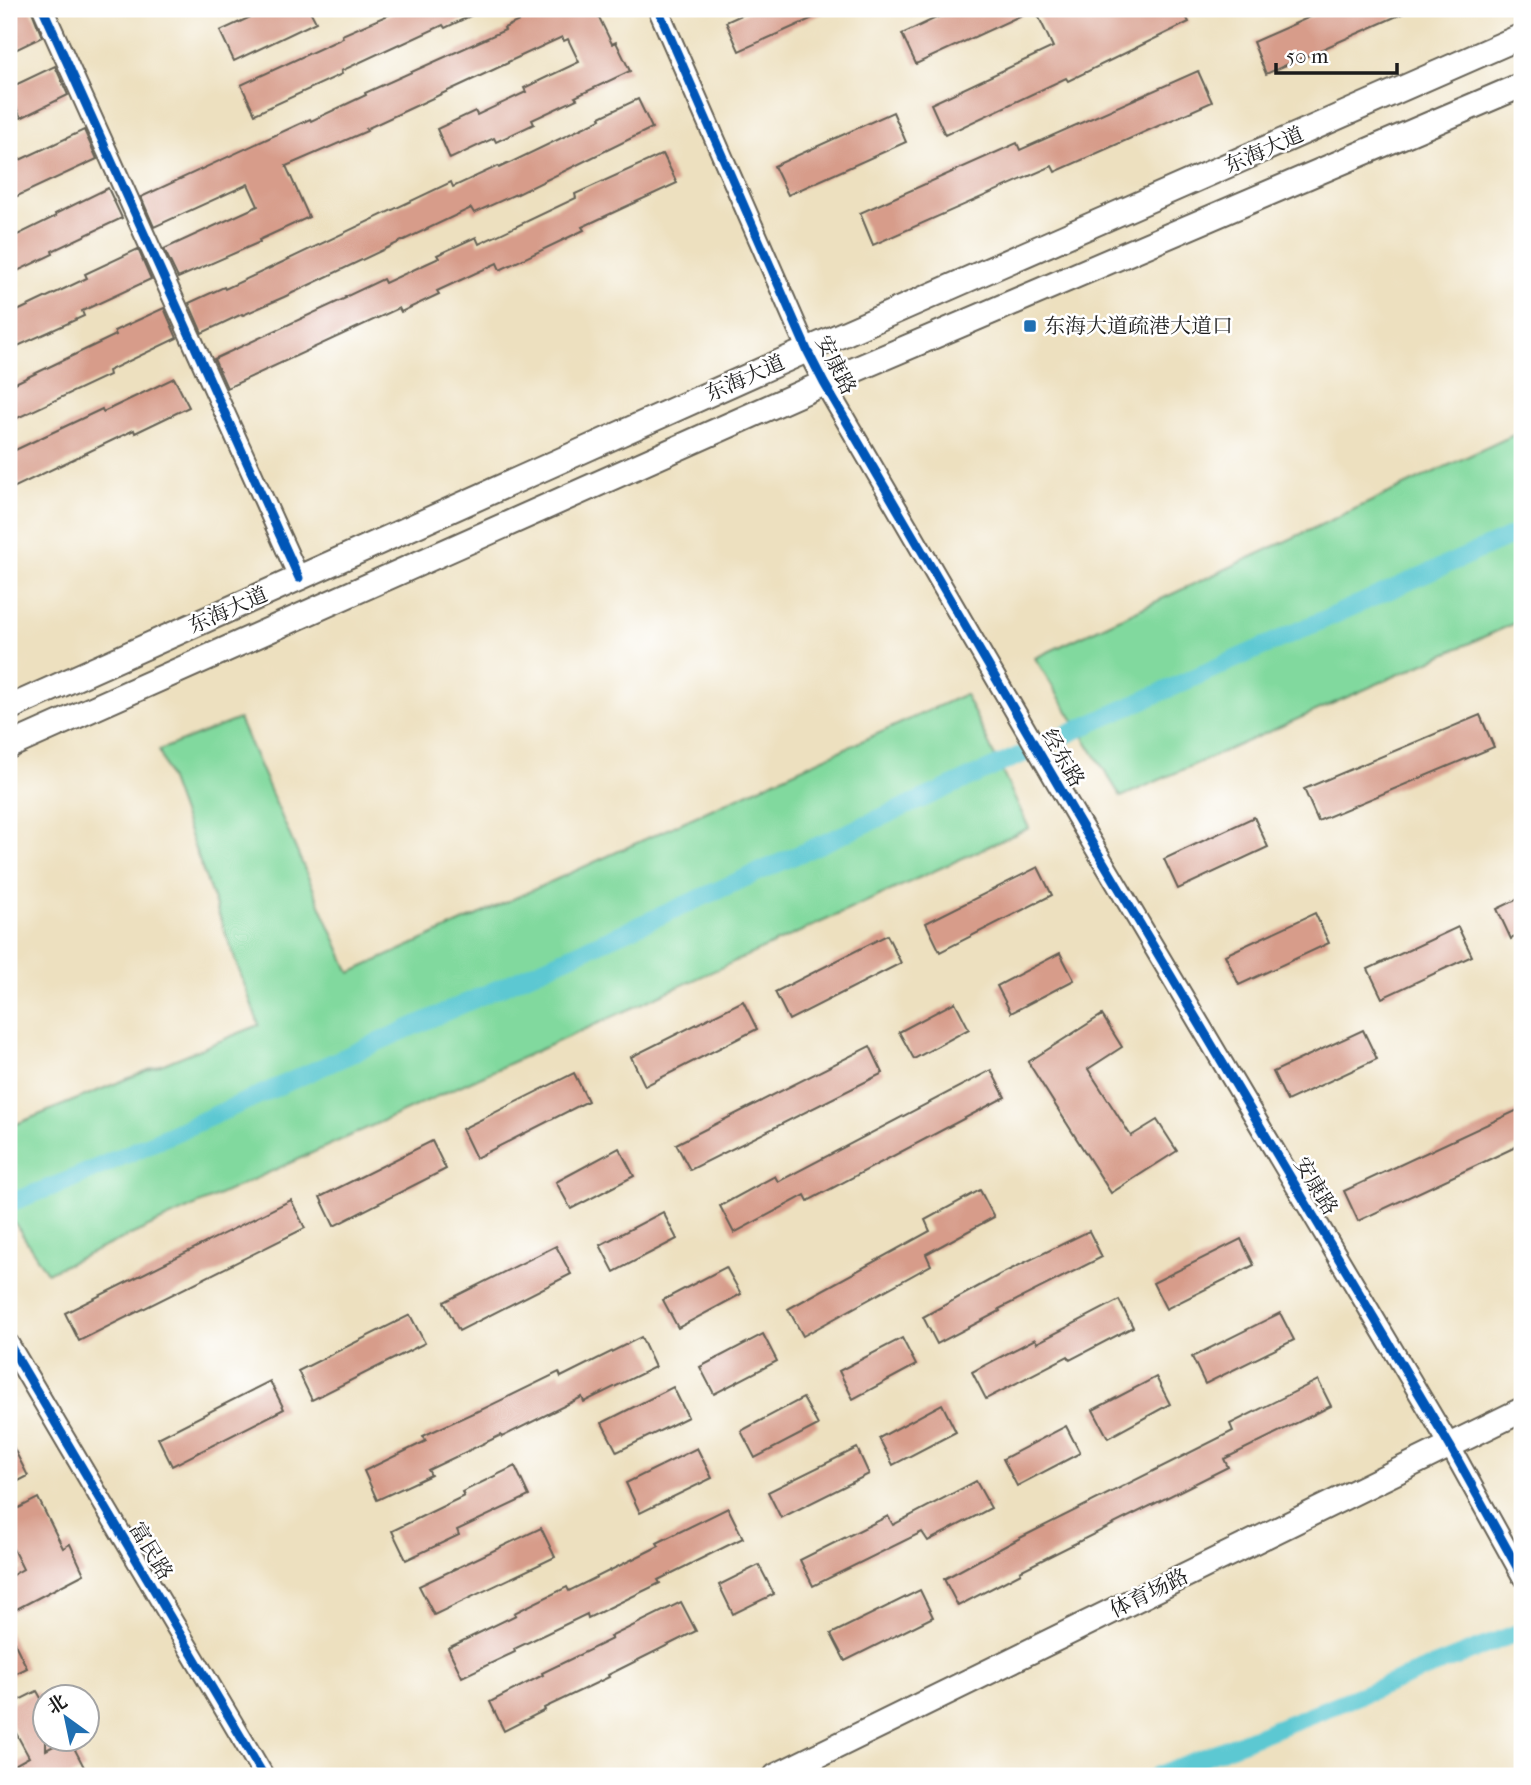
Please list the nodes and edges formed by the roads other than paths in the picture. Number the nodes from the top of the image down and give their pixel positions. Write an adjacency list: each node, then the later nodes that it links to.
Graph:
1 (43, 9): 7 (street)
2 (658, 9): 5 (street, 安康路)
3 (1522, 36): 5 (main road, 东海大道)
4 (1522, 85): 6 (main road, 东海大道)
5 (807, 350): 6 (street, 安康路); 7 (main road, 东海大道)
6 (824, 383): 9 (street, 安康路); 10 (main road, 东海大道)
7 (299, 578): 8 (main road, 东海大道)
8 (9, 708)
9 (1020, 718): 11 (street, 经东路)
10 (9, 746)
11 (1076, 816): 14 (street, 安康路)
12 (9, 1344): 16 (street, 富民路)
13 (1522, 1410): 14 (main road, 体育场路)
14 (1450, 1446): 15 (street, 安康路); 17 (main road, 体育场路)
15 (1522, 1576)
16 (264, 1776)
17 (776, 1776)

